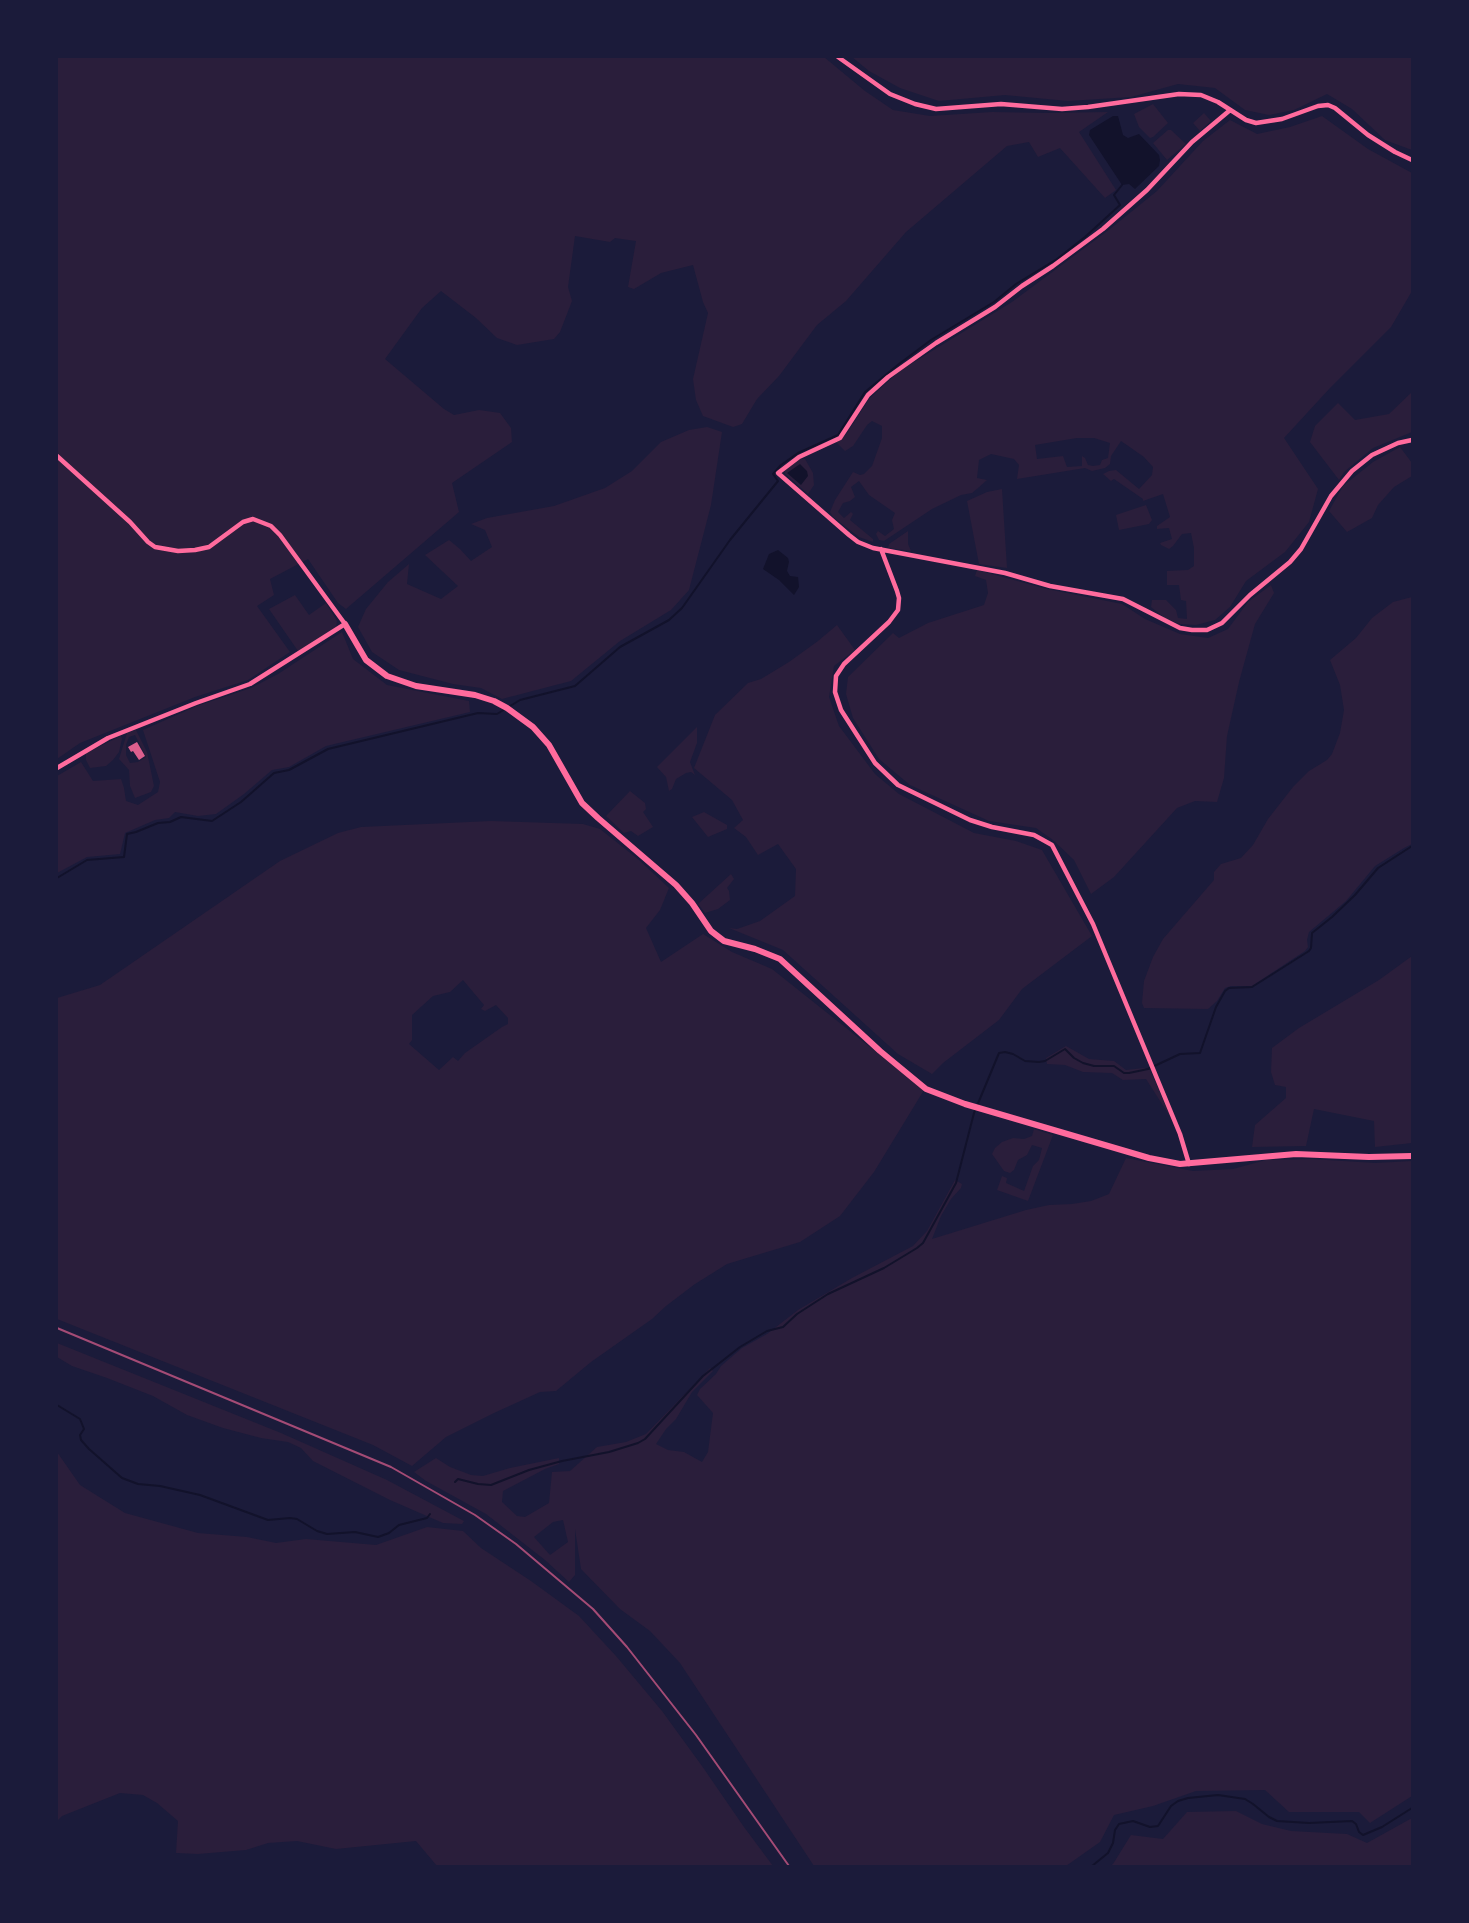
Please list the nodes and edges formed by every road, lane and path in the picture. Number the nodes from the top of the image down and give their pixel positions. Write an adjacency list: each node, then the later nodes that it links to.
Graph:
1 (838, 57): 2 (street)
2 (1229, 111): 3 (street); 6 (street)
3 (1412, 160)
4 (1412, 440): 6 (street)
5 (57, 456): 7 (street)
6 (881, 549): 10 (street)
7 (345, 624): 8 (street); 10 (street)
8 (57, 768)
9 (1412, 1156): 10 (street)
10 (1189, 1164)

